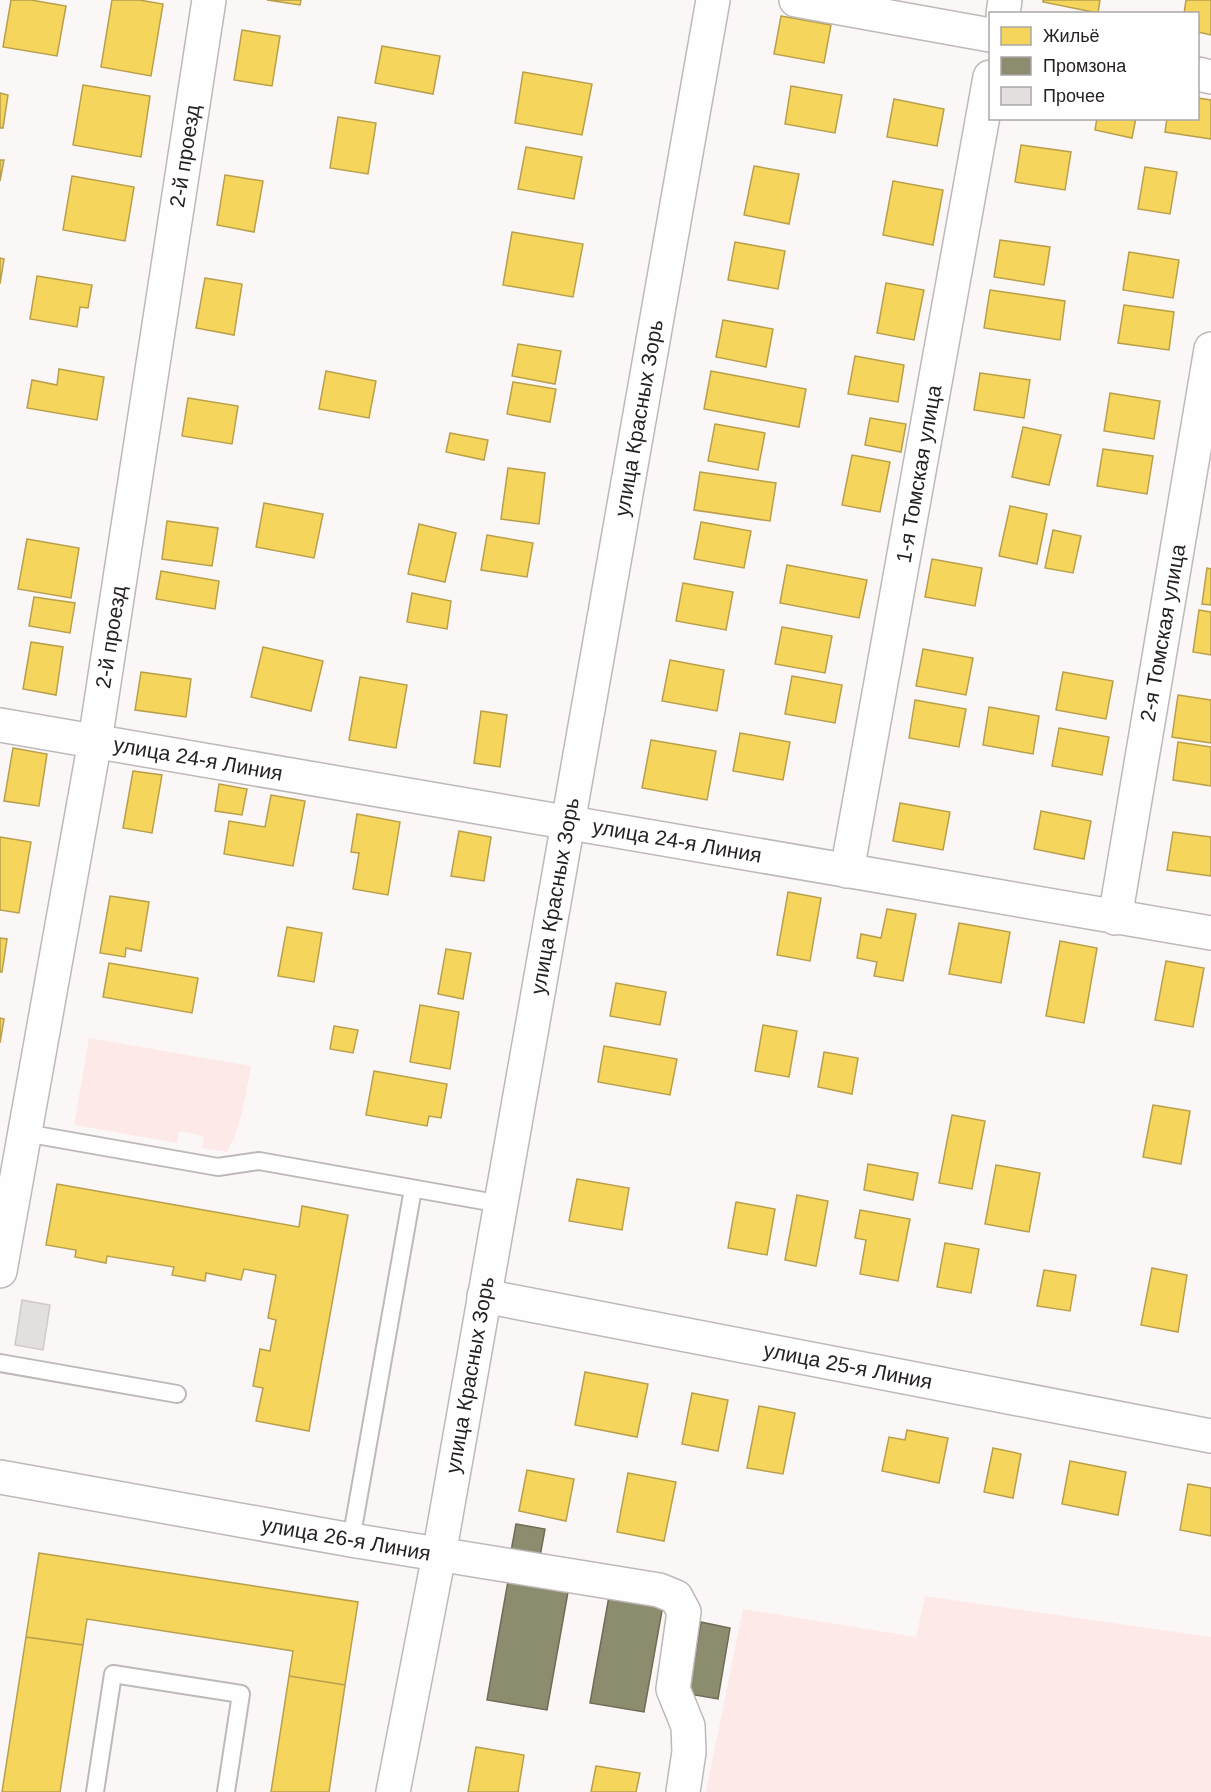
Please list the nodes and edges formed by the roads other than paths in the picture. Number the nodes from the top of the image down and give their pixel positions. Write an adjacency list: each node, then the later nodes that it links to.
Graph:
1 (209, 0): 8 (street, 2-й проезд)
2 (713, 0): 9 (street, улица Красных Зорь)
3 (796, 0): 4 (street)
4 (989, 35)
5 (989, 83): 10 (street, 1-я Томская улица)
6 (1211, 349): 11 (street, 2-я Томская улица)
7 (0, 725): 8 (street, улица 24-я Линия)
8 (95, 741): 9 (street, улица 24-я Линия); 13 (street, 2-й проезд)
9 (568, 822): 10 (street, улица 24-я Линия); 15 (street, улица Красных Зорь)
10 (847, 871): 11 (street, улица 24-я Линия)
11 (1114, 918): 12 (street, улица 24-я Линия)
12 (1211, 933)
13 (25, 1133): 14 (lane); 16 (street, 2-й проезд)
14 (413, 1189): 15 (lane); 22 (lane)
15 (501, 1204): 17 (street, улица Красных Зорь)
16 (0, 1271)
17 (484, 1296): 20 (street, улица 25-я Линия); 23 (street, улица Красных Зорь)
18 (0, 1363): 19 (lane)
19 (177, 1394)
20 (1211, 1436)
21 (0, 1477): 22 (street, улица 26-я Линия)
22 (351, 1540): 23 (street, улица 26-я Линия)
23 (439, 1555): 26 (street, улица Красных Зорь); 27 (street, улица 26-я Линия)
24 (95, 1792): 25 (lane)
25 (226, 1792)
26 (393, 1792)
27 (683, 1792)

